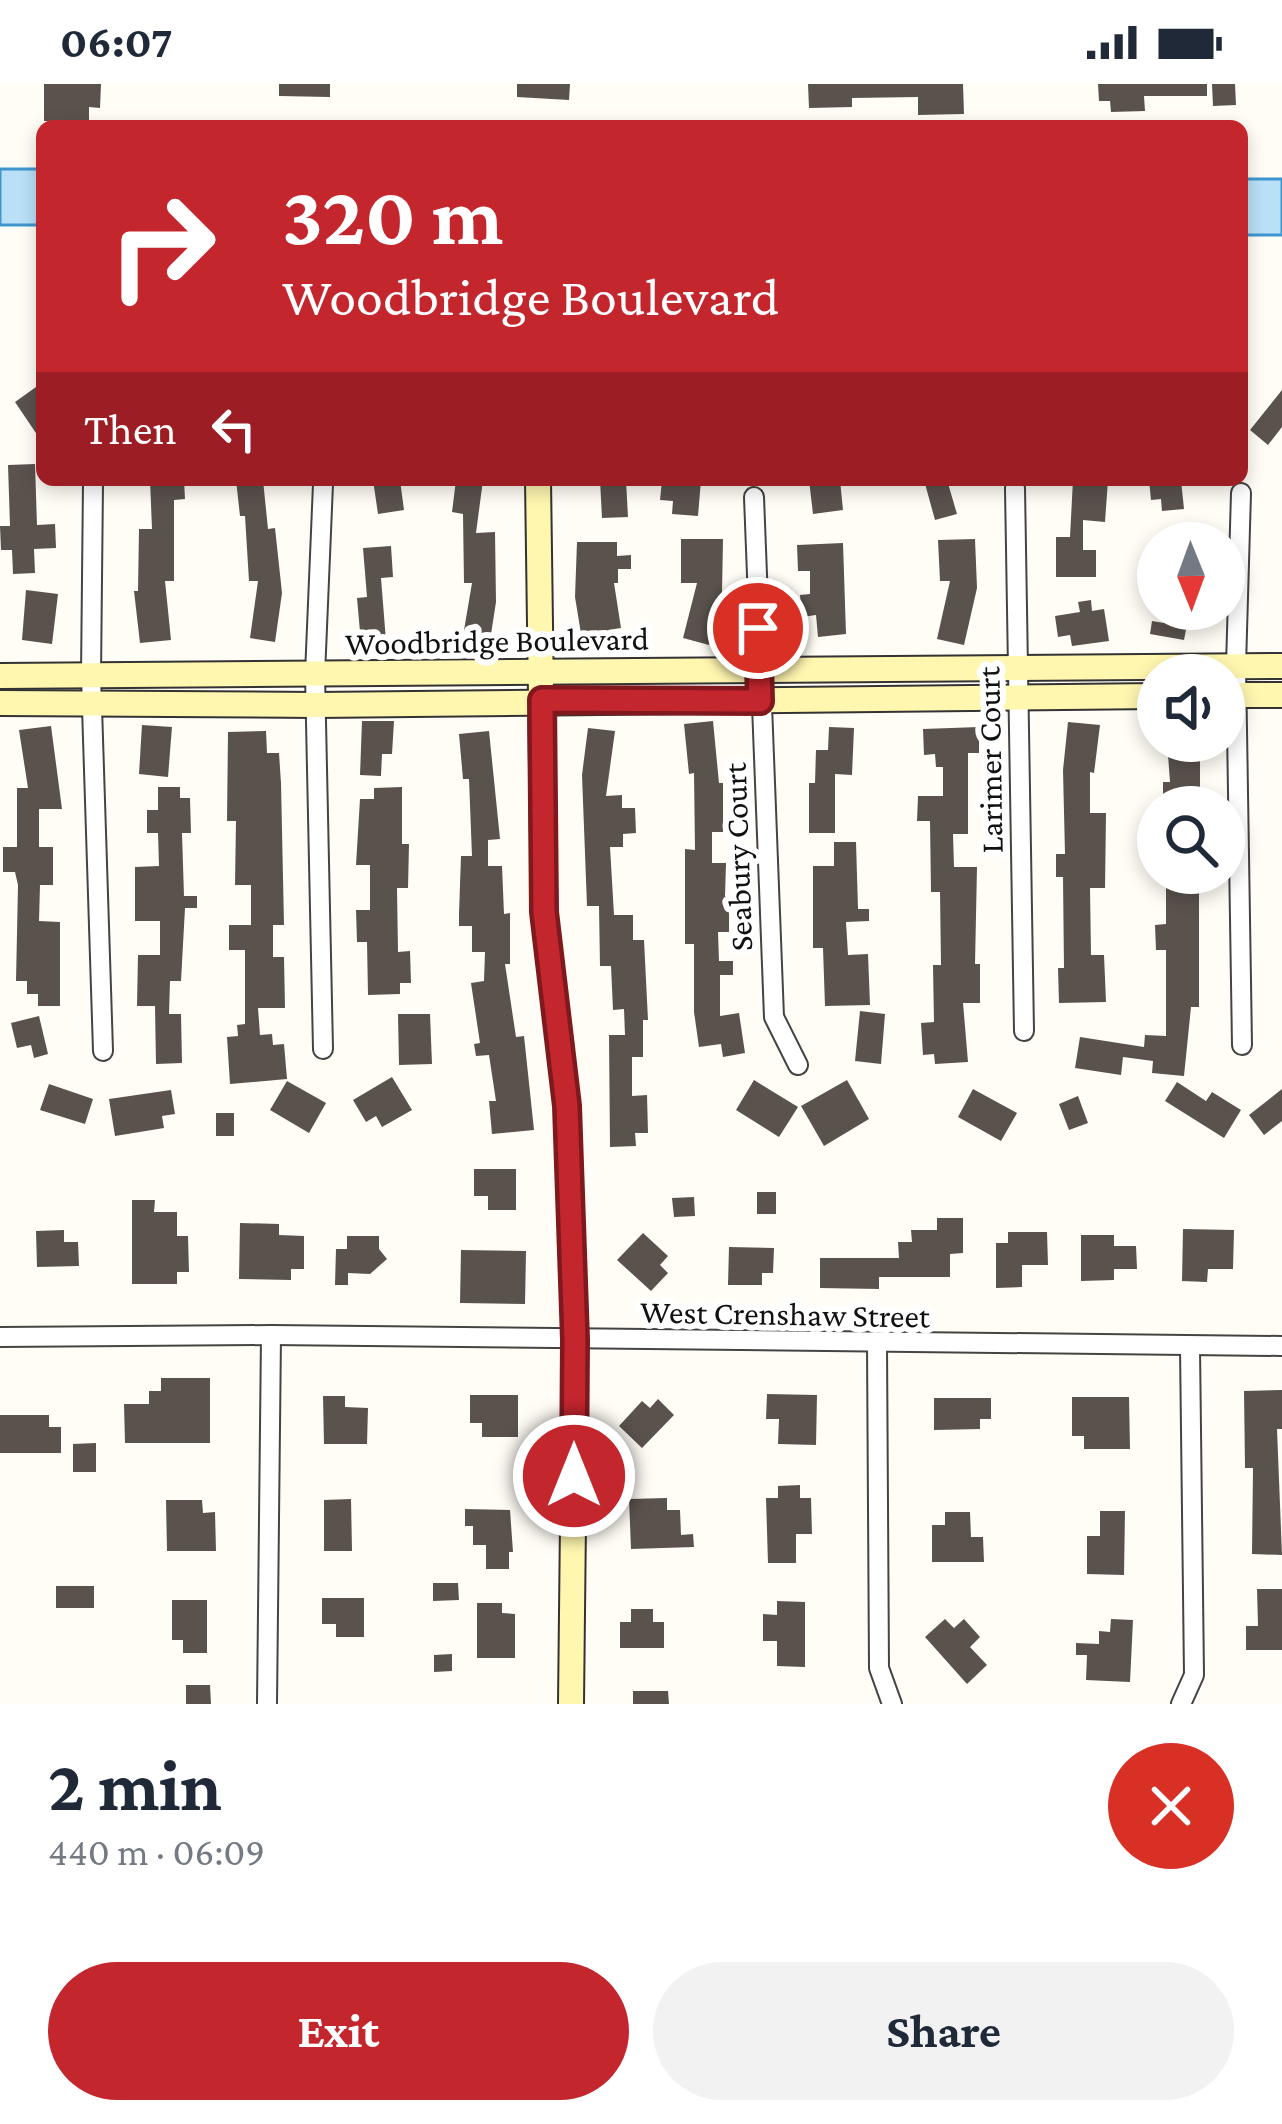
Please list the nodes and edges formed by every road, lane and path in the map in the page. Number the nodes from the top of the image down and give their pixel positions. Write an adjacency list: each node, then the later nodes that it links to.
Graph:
1 (93, 486): 16 (street)
2 (323, 486): 14 (street)
3 (538, 486): 12 (street)
4 (1016, 488): 11 (street, Larimer Court)
5 (1241, 493): 7 (street)
6 (754, 497): 13 (street, Seabury Court)
7 (1236, 654)
8 (1245, 666): 9 (street, Woodbridge Boulevard)
9 (1282, 666)
10 (1137, 667): 11 (street, Woodbridge Boulevard)
11 (1017, 669): 13 (street, Woodbridge Boulevard); 20 (street, Larimer Court)
12 (539, 671): 13 (street, Woodbridge Boulevard); 14 (street, Woodbridge Boulevard); 21 (street)
13 (758, 671): 22 (street, Seabury Court)
14 (315, 675): 16 (street, Woodbridge Boulevard); 25 (street)
15 (0, 676): 16 (street, Woodbridge Boulevard)
16 (92, 676): 23 (street)
17 (1245, 695): 18 (street)
18 (1282, 695)
19 (1137, 696): 20 (street, Woodbridge Boulevard)
20 (1019, 698): 22 (street, Woodbridge Boulevard); 27 (street, Larimer Court)
21 (542, 700): 22 (street, Woodbridge Boulevard); 25 (street, Woodbridge Boulevard); 34 (street)
22 (760, 701): 31 (street, Seabury Court)
23 (92, 702): 24 (street, Woodbridge Boulevard); 25 (street, Woodbridge Boulevard); 30 (street)
24 (0, 703)
25 (317, 705): 29 (street)
26 (1232, 762): 28 (street)
27 (1024, 1031)
28 (1242, 1046)
29 (323, 1049)
30 (103, 1051)
31 (798, 1065)
32 (271, 1335): 33 (street, West Crenshaw Street); 34 (street, West Crenshaw Street); 38 (street)
33 (0, 1337)
34 (575, 1340): 35 (street, West Crenshaw Street); 39 (street)
35 (877, 1344): 37 (street, West Crenshaw Street); 40 (street)
36 (1282, 1346): 37 (street, West Crenshaw Street)
37 (1190, 1348): 41 (street)
38 (267, 1704)
39 (571, 1704)
40 (892, 1704)
41 (1181, 1704)

